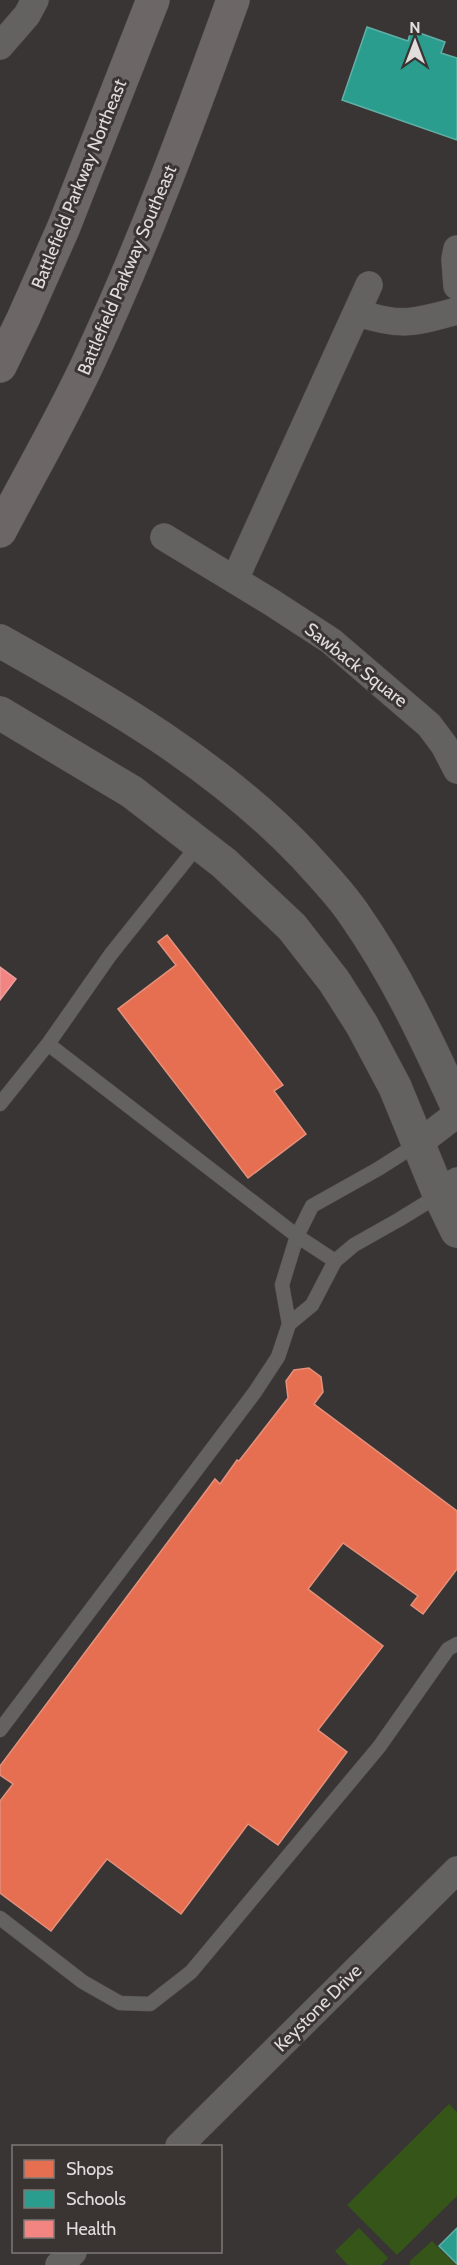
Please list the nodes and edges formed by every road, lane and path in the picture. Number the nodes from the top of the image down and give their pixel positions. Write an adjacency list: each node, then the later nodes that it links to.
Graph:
1 (35, 0): 4 (street)
2 (153, 0): 10 (main road, Battlefield Parkway Northeast)
3 (233, 0): 11 (main road, Battlefield Parkway Southeast)
4 (0, 46)
5 (457, 249): 7 (street)
6 (369, 285): 9 (street)
7 (457, 286)
8 (457, 311): 9 (street)
9 (358, 313): 13 (street)
10 (0, 366)
11 (0, 531)
12 (164, 537): 13 (street, Sawback Square)
13 (236, 579): 16 (street, Sawback Square)
14 (0, 641): 20 (street)
15 (0, 713): 17 (street)
16 (457, 770)
17 (200, 844): 18 (lane); 22 (street)
18 (48, 1044): 19 (lane); 25 (lane)
19 (0, 1104)
20 (457, 1106)
21 (457, 1114): 22 (street)
22 (419, 1143): 23 (street); 25 (lane)
23 (448, 1188): 24 (street); 26 (lane)
24 (457, 1231)
25 (297, 1236): 26 (lane); 27 (lane)
26 (335, 1261): 27 (lane)
27 (290, 1324): 29 (lane)
28 (454, 1651): 31 (lane)
29 (0, 1730)
30 (457, 1870): 32 (street, Keystone Drive)
31 (0, 1918)
32 (180, 2145)
33 (72, 2253): 34 (street)
34 (59, 2265)

